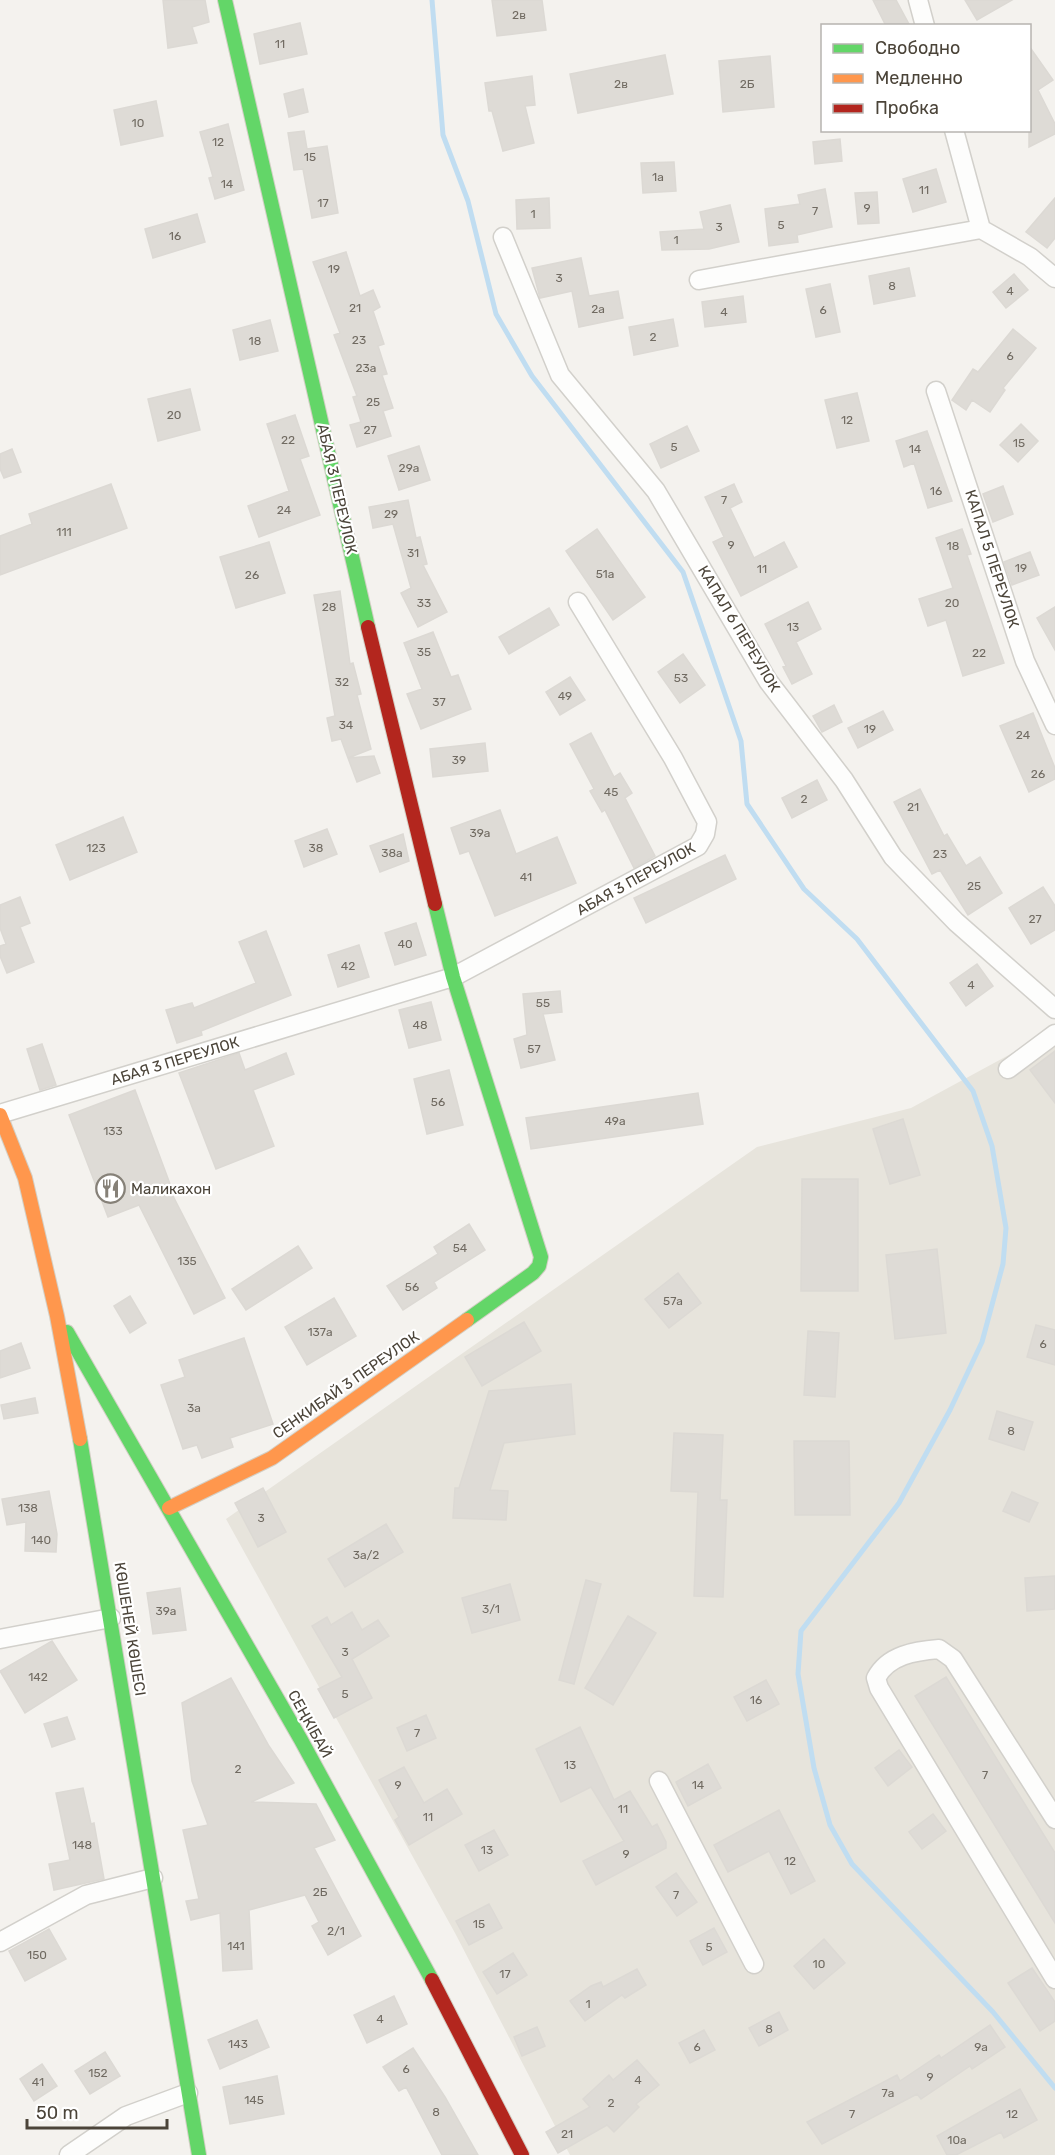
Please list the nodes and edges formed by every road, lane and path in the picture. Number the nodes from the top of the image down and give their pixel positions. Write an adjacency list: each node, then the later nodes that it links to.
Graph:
1 (225, 0): 12 (street, АБАЯ 3 ПЕРЕУЛОК)
2 (918, 0): 3 (street)
3 (924, 24)
4 (955, 132): 5 (street)
5 (981, 229): 7 (street); 8 (street)
6 (503, 237): 13 (street, КАПАЛ 6 ПЕРЕУЛОК)
7 (1055, 278)
8 (699, 280)
9 (936, 391): 11 (street, КАПАЛ 5 ПЕРЕУЛОК)
10 (578, 602): 12 (street, АБАЯ 3 ПЕРЕУЛОК)
11 (1055, 724)
12 (453, 977): 16 (street, АБАЯ 3 ПЕРЕУЛОК); 17 (street, АБАЯ 3 ПЕРЕУЛОК)
13 (1055, 1009)
14 (1055, 1034): 15 (street)
15 (1008, 1069)
16 (0, 1115): 18 (street, КӨШЕНЕЙ КӨШЕСІ)
17 (533, 1273): 19 (street, СЕНКИБАЙ 3 ПЕРЕУЛОК)
18 (57, 1316): 19 (street, СЕҢКІБАЙ); 20 (street, КӨШЕНЕЙ КӨШЕСІ)
19 (169, 1508): 32 (street, СЕҢКІБАЙ)
20 (111, 1618): 21 (street); 24 (street, КӨШЕНЕЙ КӨШЕСІ)
21 (0, 1639)
22 (659, 1781): 27 (street)
23 (1055, 1819): 26 (street)
24 (153, 1878): 25 (street); 29 (street, КӨШЕНЕЙ КӨШЕСІ)
25 (0, 1942)
26 (1048, 1950): 28 (street)
27 (754, 1964)
28 (1055, 1979)
29 (188, 2092): 30 (street); 31 (street, КӨШЕНЕЙ КӨШЕСІ)
30 (69, 2155)
31 (199, 2155)
32 (522, 2155)

